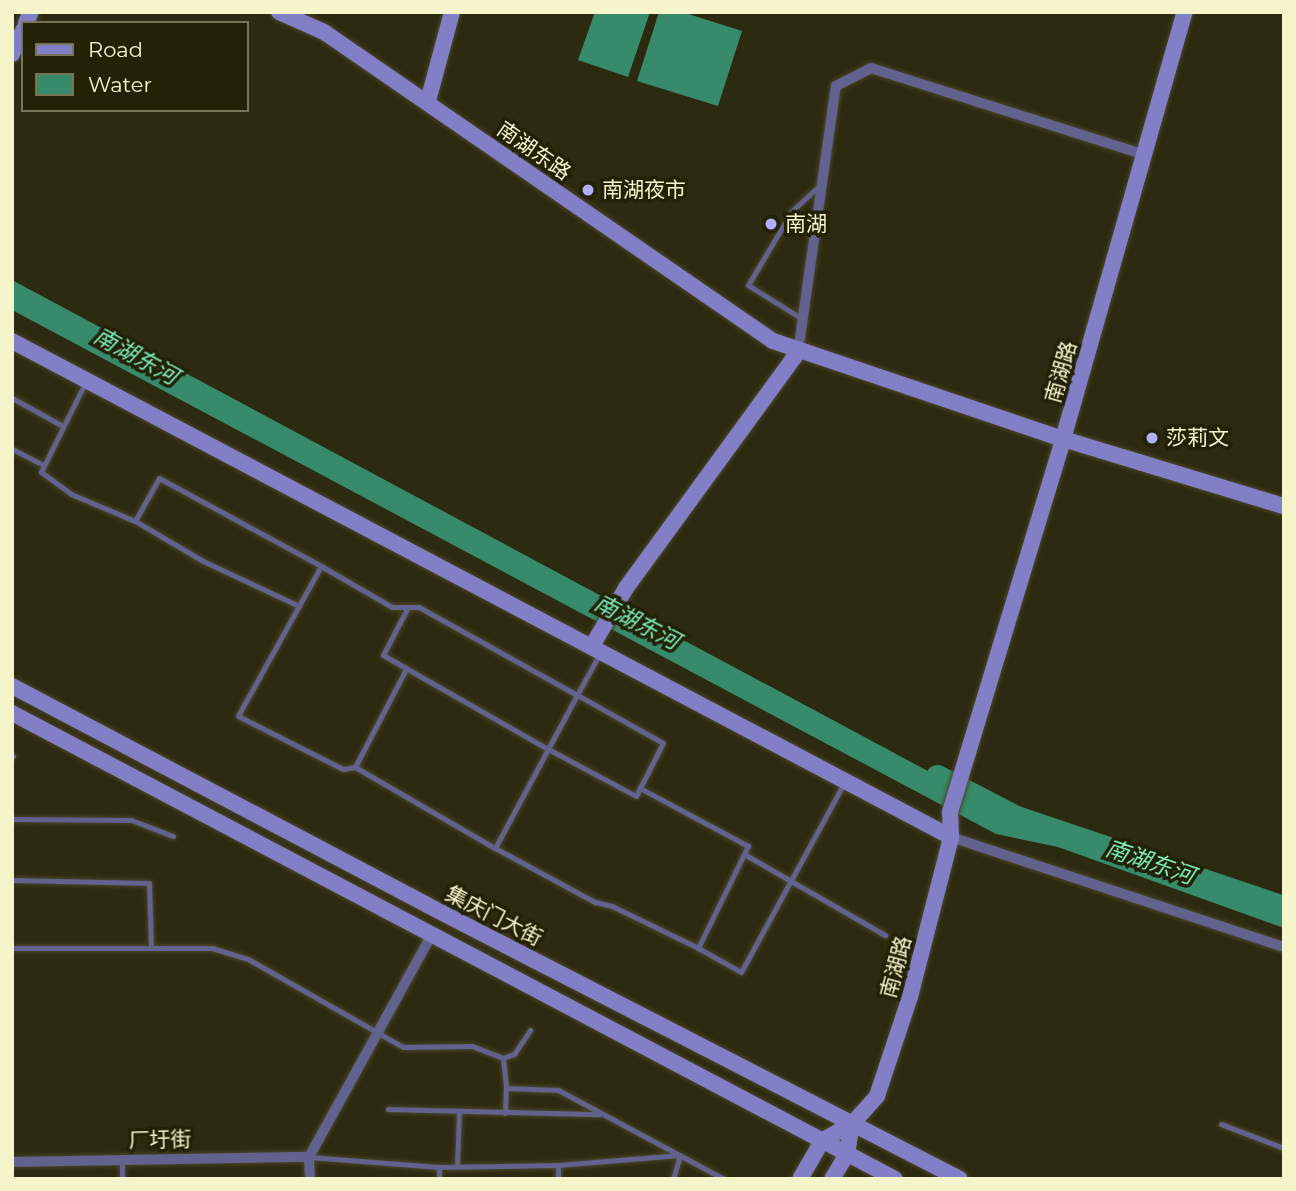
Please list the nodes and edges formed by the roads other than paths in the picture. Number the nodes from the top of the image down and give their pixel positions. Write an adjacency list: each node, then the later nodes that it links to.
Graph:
1 (279, 12): 6 (street, 南湖东路)
2 (452, 12): 6 (street)
3 (1185, 12): 7 (street, 南湖路)
4 (21, 34): 5 (street)
5 (12, 54)
6 (428, 101): 11 (street, 南湖东路)
7 (1145, 155): 8 (street); 15 (street, 南湖路)
8 (822, 184): 9 (street); 9 (lane)
9 (804, 321): 11 (street)
10 (12, 341): 12 (street)
11 (798, 352): 15 (street, 南湖东路); 23 (street)
12 (87, 380): 14 (lane); 23 (street)
13 (12, 398): 14 (lane)
14 (62, 426): 17 (lane)
15 (1063, 439): 18 (street); 34 (street, 南湖路)
16 (12, 449): 17 (lane)
17 (43, 465): 19 (lane)
18 (1284, 506)
19 (135, 521): 20 (lane); 21 (lane)
20 (321, 566): 21 (lane); 22 (lane)
21 (299, 606): 29 (lane)
22 (408, 607): 24 (lane); 26 (lane)
23 (596, 649): 26 (lane); 30 (street)
24 (406, 670): 28 (lane); 29 (lane)
25 (12, 686): 53 (street, 集庆门大街)
26 (577, 695): 28 (lane); 31 (lane)
27 (12, 713): 40 (street)
28 (548, 749): 31 (lane); 35 (lane)
29 (355, 767): 35 (lane)
30 (846, 780): 34 (street); 38 (lane)
31 (640, 788): 36 (lane)
32 (12, 818): 33 (lane)
33 (173, 836)
34 (951, 837): 41 (street); 53 (street, 南湖路)
35 (495, 848): 44 (lane)
36 (744, 854): 38 (lane); 44 (lane)
37 (12, 880): 43 (lane)
38 (791, 880): 39 (lane); 44 (lane)
39 (885, 935)
40 (431, 936): 46 (street); 55 (street)
41 (1284, 947)
42 (12, 948): 43 (lane)
43 (151, 948): 46 (lane)
44 (698, 948)
45 (530, 1030): 47 (lane)
46 (379, 1031): 47 (lane); 59 (street)
47 (503, 1058): 48 (lane)
48 (506, 1088): 51 (lane); 52 (lane)
49 (388, 1109): 50 (lane)
50 (459, 1113): 51 (lane); 63 (lane)
51 (505, 1113): 52 (lane)
52 (603, 1114): 58 (lane)
53 (852, 1124): 55 (street); 57 (street); 74 (street, 集庆门大街)
54 (1221, 1124): 56 (lane)
55 (822, 1141): 57 (street); 71 (street)
56 (1284, 1148)
57 (847, 1153): 72 (street); 73 (street)
58 (680, 1155): 62 (lane); 69 (lane); 70 (lane)
59 (309, 1157): 60 (street, 厂圩街); 64 (lane); 66 (street)
60 (122, 1160): 61 (street, 厂圩街); 65 (lane)
61 (12, 1162)
62 (558, 1165): 63 (lane); 68 (lane)
63 (457, 1166): 64 (lane)
64 (439, 1167): 67 (lane)
65 (122, 1179)
66 (310, 1179)
67 (439, 1179)
68 (558, 1179)
69 (674, 1179)
70 (724, 1179)
71 (800, 1179)
72 (832, 1179)
73 (895, 1179)
74 (960, 1179)

